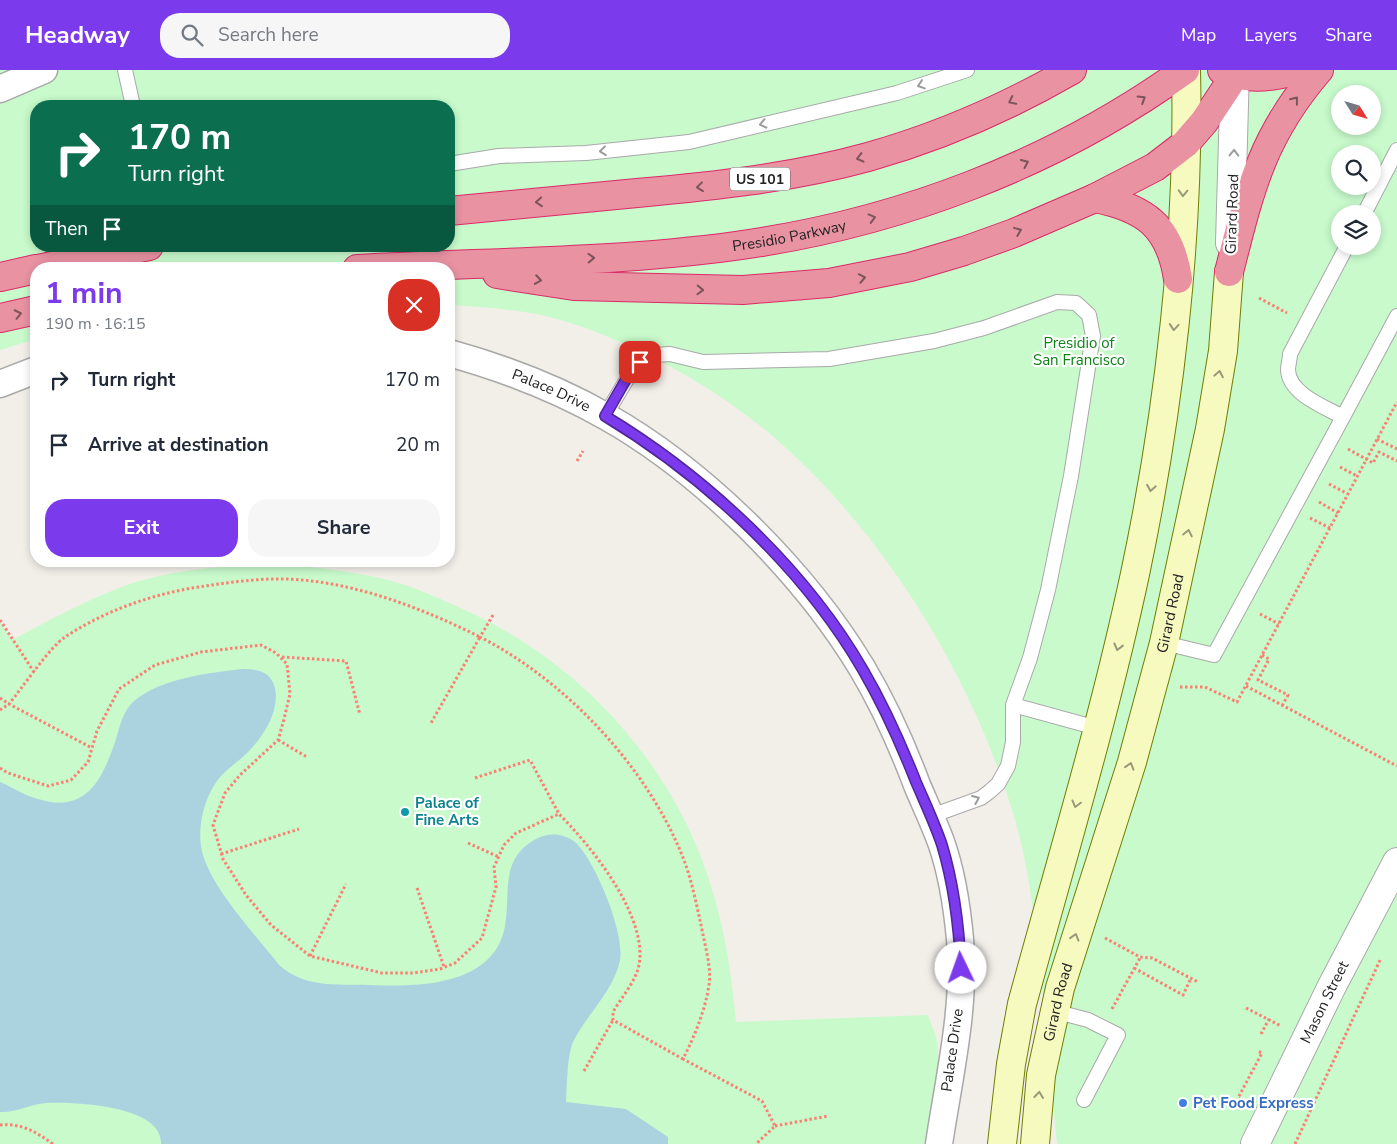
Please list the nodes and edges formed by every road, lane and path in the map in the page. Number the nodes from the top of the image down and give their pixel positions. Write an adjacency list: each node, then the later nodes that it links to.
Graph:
1 (44, 70): 9 (street)
2 (125, 70): 10 (lane)
3 (967, 70): 13 (lane, one-way to 13)
4 (1072, 70): 16 (highway, US 101, one-way to 16)
5 (1185, 70): 11 (main road); 20 (highway, Presidio Parkway, one-way to 5)
6 (1297, 70): 8 (highway)
7 (1319, 70): 23 (highway, one-way to 7)
8 (1231, 72): 11 (highway); 23 (street, Girard Road, one-way to 8)
9 (3, 82)
10 (132, 100)
11 (1185, 144): 14 (highway); 25 (main road, one-way to 25)
12 (1397, 150): 15 (lane)
13 (455, 163)
14 (1095, 198): 21 (highway, one-way to 14); 25 (highway)
15 (1369, 205)
16 (455, 210)
17 (120, 252): 19 (highway)
18 (1342, 255): 30 (lane)
19 (71, 262)
20 (455, 263)
21 (455, 267)
22 (30, 271): 24 (highway)
23 (1229, 272): 46 (main road, Girard Road, one-way to 23)
24 (0, 277)
25 (1178, 279): 59 (main road, one-way to 59)
26 (1259, 298): 30 (path)
27 (30, 311): 29 (highway, one-way to 27)
28 (1397, 316): 36 (lane)
29 (0, 318)
30 (1306, 324): 36 (lane)
31 (455, 355): 35 (street, Palace Drive)
32 (30, 372): 33 (street)
33 (0, 384)
34 (1397, 402): 37 (path)
35 (605, 416): 54 (lane); 67 (street, Palace Drive)
36 (1343, 417): 46 (lane)
37 (1378, 439): 38 (path); 40 (path)
38 (1397, 449)
39 (583, 451): 41 (path)
40 (1366, 460): 42 (path); 47 (path)
41 (577, 461)
42 (1397, 461)
43 (493, 615): 45 (path)
44 (0, 620): 49 (path)
45 (480, 637): 49 (path); 58 (path); 91 (path)
46 (1164, 643): 84 (main road, Girard Road, one-way to 46)
47 (1262, 655): 50 (path); 55 (path)
48 (281, 657): 57 (path); 60 (path); 61 (path)
49 (34, 672): 53 (path)
50 (1246, 686): 51 (path); 55 (path)
51 (1180, 688)
52 (0, 698): 53 (path)
53 (9, 704): 56 (path); 61 (path)
54 (1013, 705): 59 (lane); 67 (lane, one-way to 54)
55 (1282, 706): 63 (path)
56 (0, 710)
57 (360, 715)
58 (431, 723)
59 (1096, 728): 101 (main road, one-way to 101)
60 (278, 740): 62 (path); 70 (path)
61 (92, 748): 64 (path)
62 (307, 757)
63 (1397, 766)
64 (0, 768)
65 (475, 778): 66 (path)
66 (559, 814): 71 (path); 86 (path)
67 (931, 816): 100 (street, Palace Drive)
68 (299, 829): 70 (path)
69 (468, 844): 71 (path)
70 (221, 854): 77 (path)
71 (499, 857): 79 (path)
72 (1397, 862): 103 (street, Mason Street)
73 (346, 884): 77 (path)
74 (417, 888): 79 (path)
75 (1102, 937): 78 (path)
76 (1382, 955): 104 (path)
77 (310, 956): 79 (path)
78 (1140, 958): 80 (path); 81 (path)
79 (444, 968)
80 (1134, 968): 81 (path); 88 (path)
81 (1192, 978): 82 (path)
82 (1198, 982)
83 (1246, 1008): 85 (path)
84 (1054, 1011): 88 (lane); 102 (main road, Girard Road, one-way to 84)
85 (1269, 1019): 87 (path); 89 (path)
86 (613, 1020): 91 (path); 92 (path)
87 (1274, 1022)
88 (1102, 1027): 93 (lane)
89 (1261, 1034)
90 (1258, 1051): 94 (path)
91 (683, 1059): 97 (path)
92 (584, 1071)
93 (1084, 1100)
94 (1246, 1103)
95 (828, 1116): 97 (path)
96 (0, 1125): 98 (path)
97 (775, 1126): 99 (path)
98 (53, 1144)
99 (756, 1144)
100 (939, 1144)
101 (1002, 1144)
102 (1034, 1144)
103 (1255, 1144)
104 (1295, 1144)

